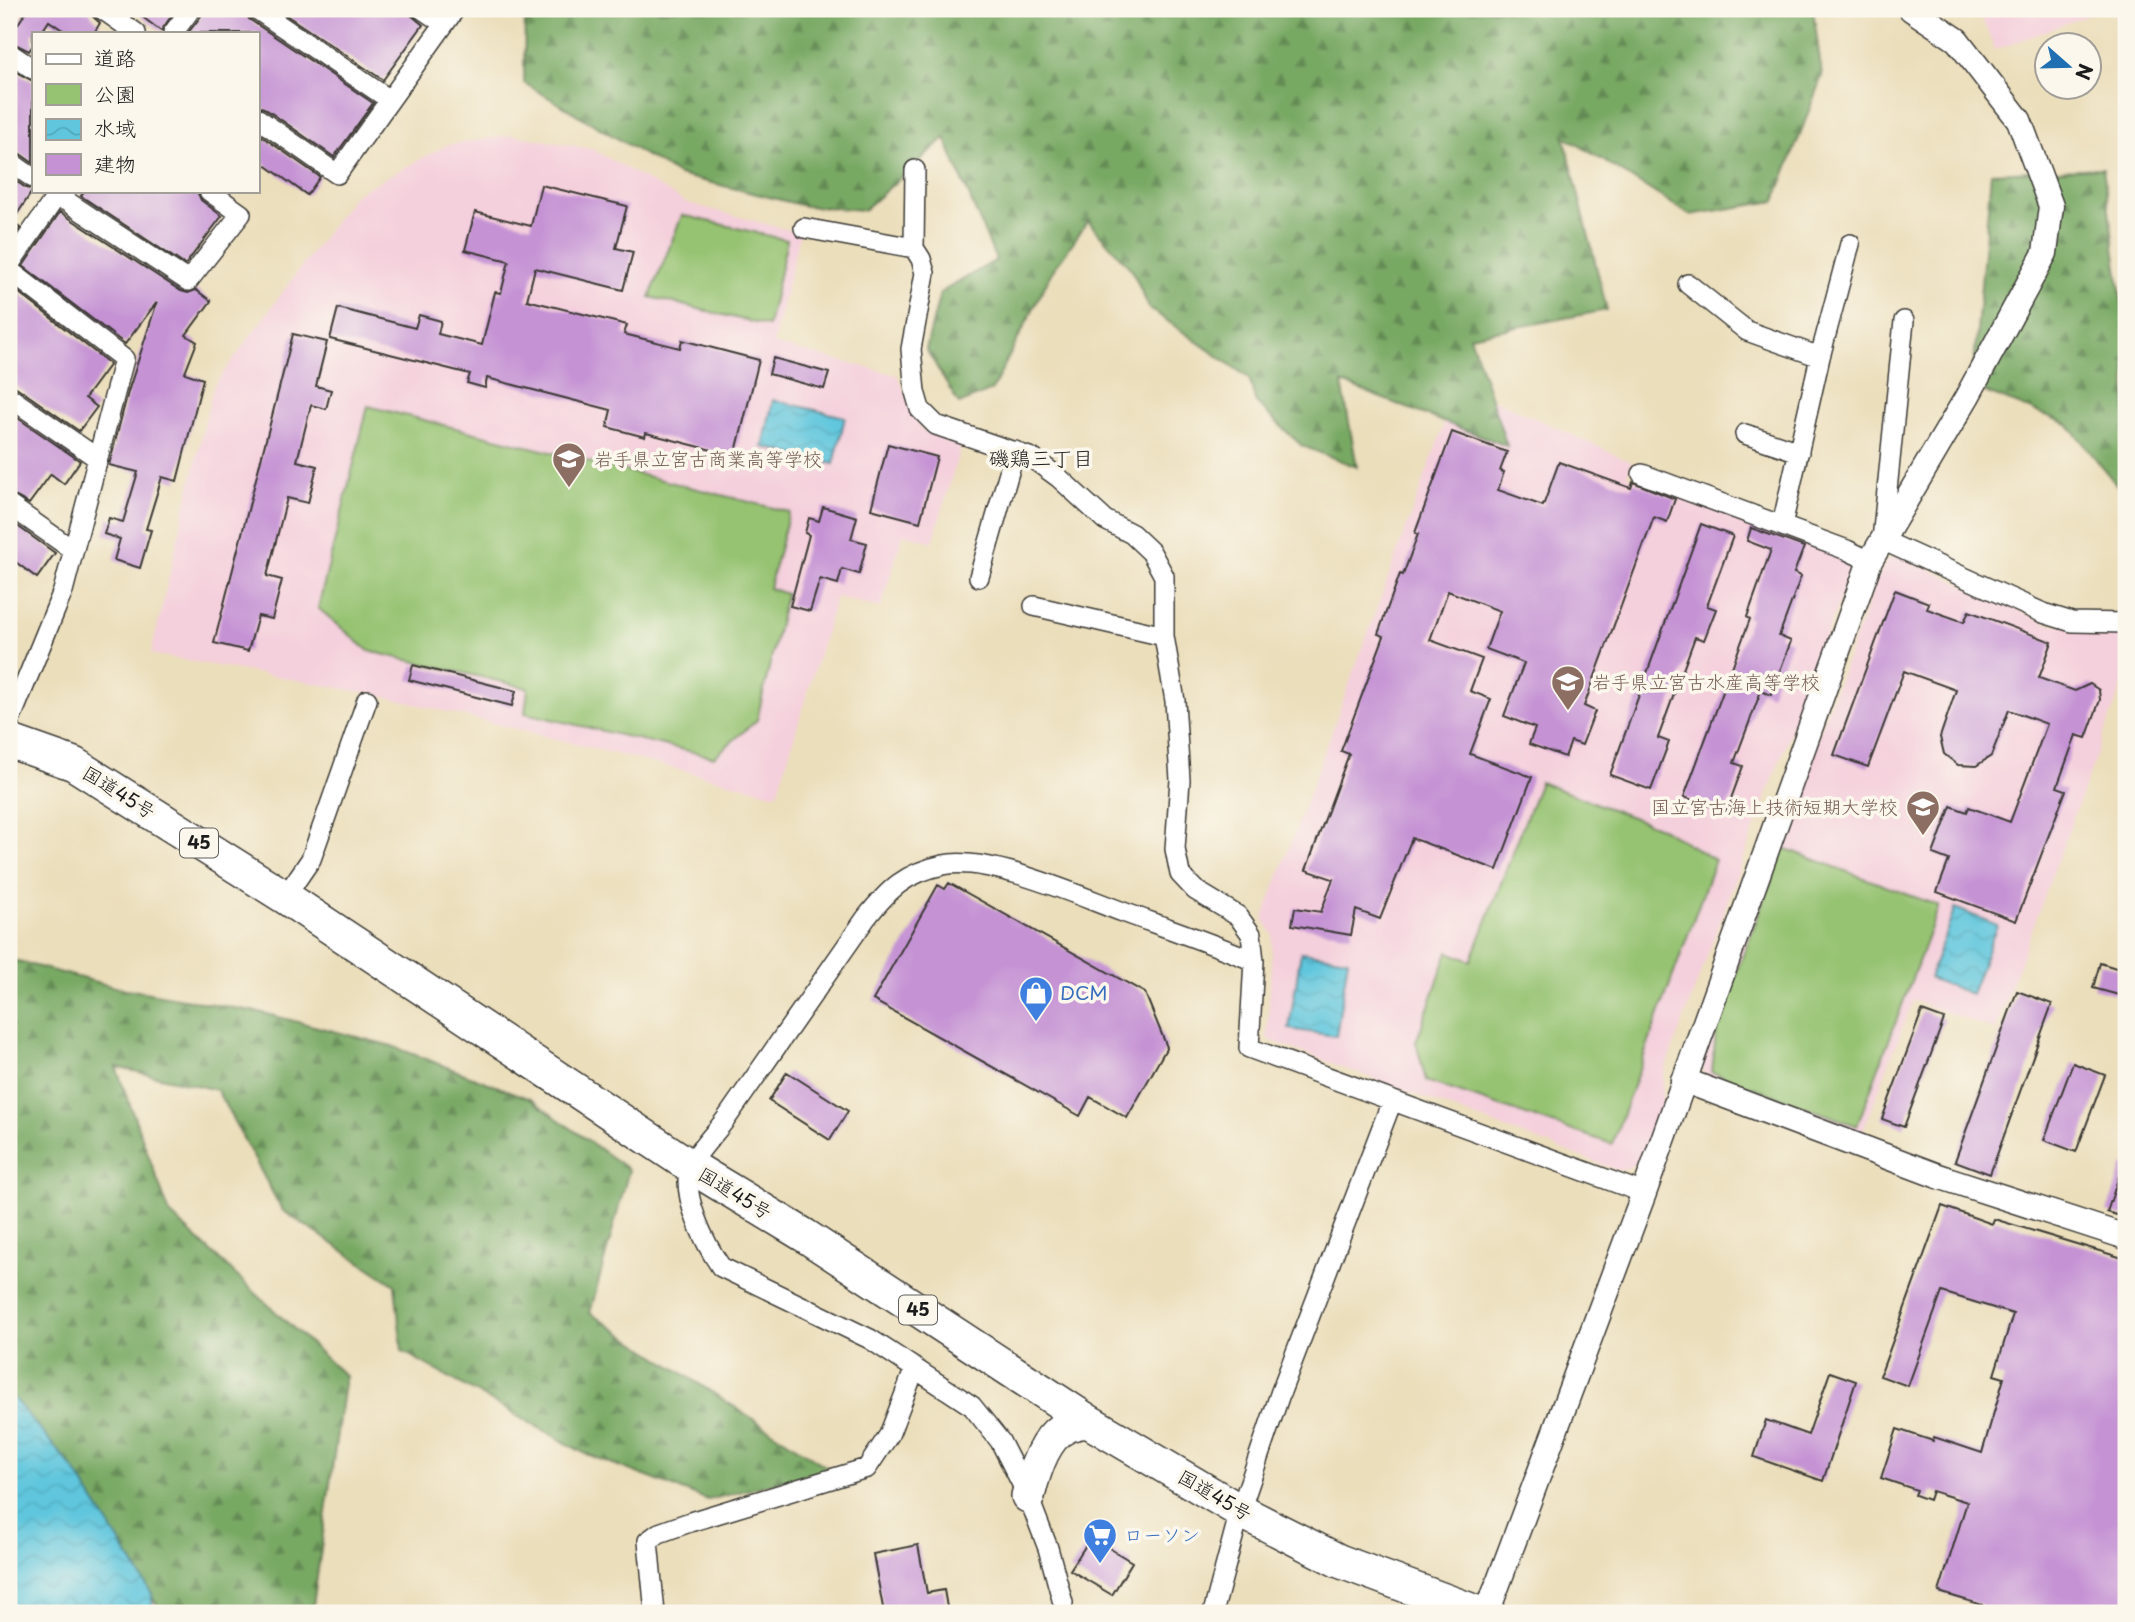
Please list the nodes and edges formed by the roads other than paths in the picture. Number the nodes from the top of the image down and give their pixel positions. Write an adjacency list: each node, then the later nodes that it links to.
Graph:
1 (102, 9): 7 (street)
2 (191, 9): 8 (street)
3 (256, 9): 11 (street)
4 (422, 9): 6 (street)
5 (1911, 9): 34 (street)
6 (449, 17): 11 (street)
7 (135, 32)
8 (174, 32)
9 (9, 53): 10 (street)
10 (32, 68)
11 (390, 100): 12 (street)
12 (259, 119)
13 (9, 161): 15 (street)
14 (915, 170): 20 (street)
15 (32, 177)
16 (56, 192): 17 (street); 21 (street)
17 (210, 192)
18 (804, 228): 20 (street)
19 (1850, 244): 24 (street)
20 (914, 248): 27 (street)
21 (9, 267): 29 (street)
22 (1688, 284): 24 (street)
23 (1904, 321): 34 (street)
24 (1820, 357): 28 (street)
25 (9, 397): 29 (street)
26 (1745, 434): 28 (street)
27 (1015, 451): 35 (street); 38 (street)
28 (1799, 452): 32 (street)
29 (97, 458): 33 (street)
30 (1642, 474): 32 (street)
31 (9, 505): 33 (street)
32 (1782, 525): 34 (street)
33 (73, 550): 40 (street)
34 (1876, 550): 37 (street); 44 (street)
35 (979, 577)
36 (1034, 606): 38 (street)
37 (2126, 623)
38 (1164, 636): 43 (street)
39 (367, 700): 42 (street)
40 (9, 723)
41 (9, 741): 42 (highway, 国道45号 / 45)
42 (285, 897): 46 (highway, 国道45号 / 45)
43 (1254, 961): 45 (street); 46 (street)
44 (1683, 1080): 47 (street); 48 (street)
45 (1392, 1101): 47 (street); 52 (street)
46 (690, 1166): 49 (street); 50 (highway, 国道45号 / 45)
47 (1644, 1193): 57 (street)
48 (2126, 1237)
49 (915, 1368): 51 (street); 54 (street)
50 (1088, 1421): 51 (highway); 52 (highway, 国道45号 / 45)
51 (1028, 1496): 53 (street)
52 (1240, 1511): 55 (street); 56 (highway, 国道45号 / 45)
53 (1063, 1602)
54 (655, 1613)
55 (1213, 1613)
56 (1479, 1613)
57 (1487, 1613)

